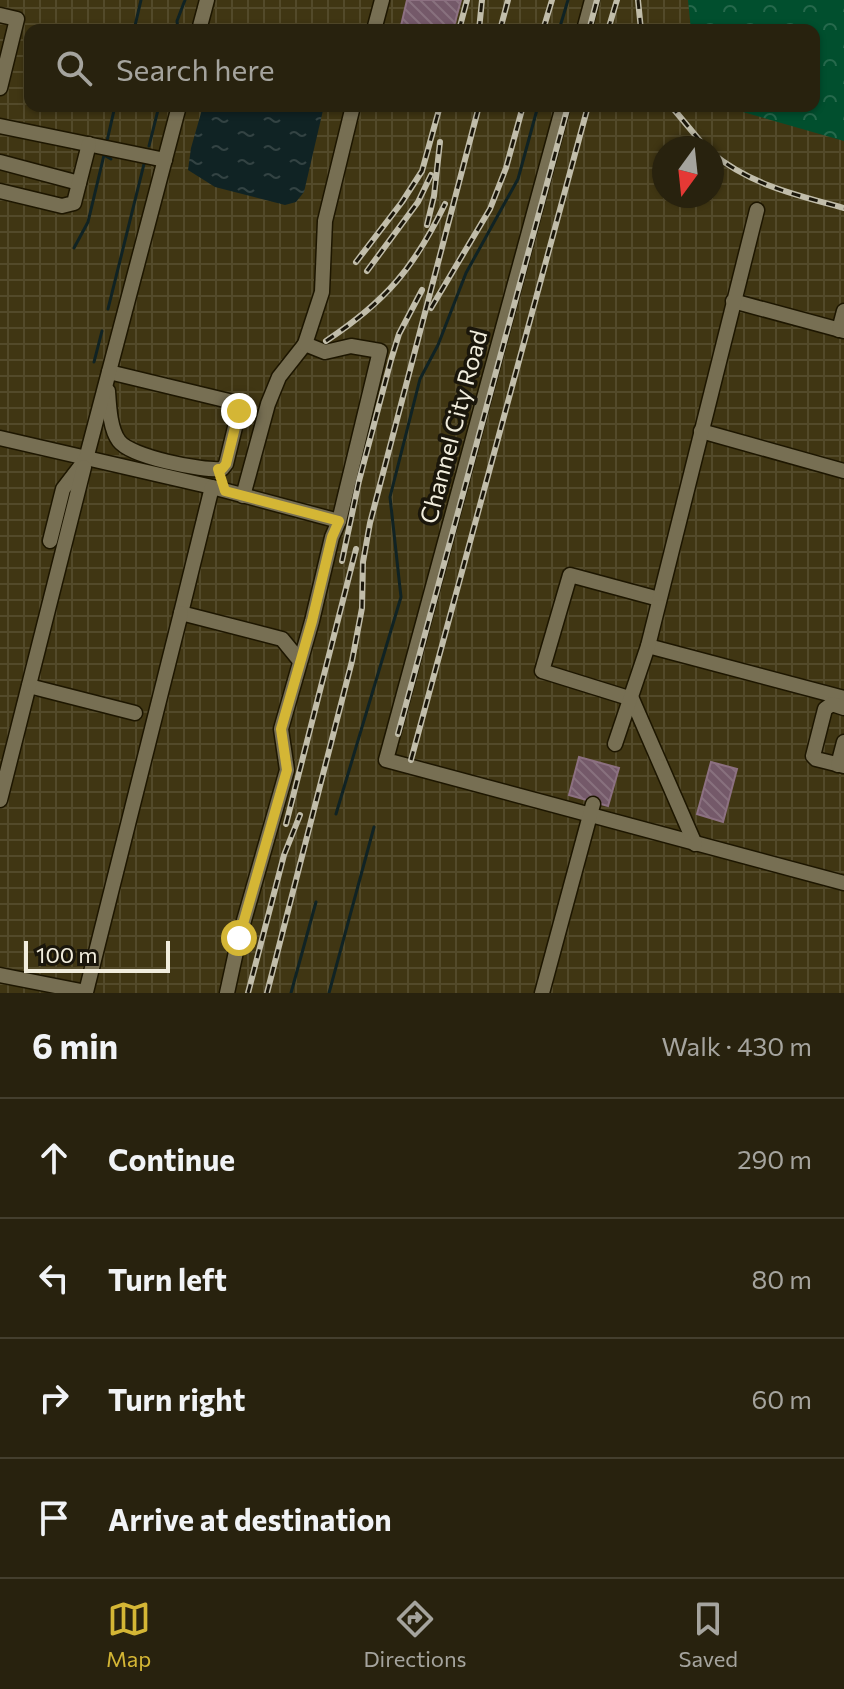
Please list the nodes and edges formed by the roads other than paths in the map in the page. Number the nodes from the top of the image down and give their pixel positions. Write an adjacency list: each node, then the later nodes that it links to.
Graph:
1 (207, 0): 5 (lane)
2 (382, 0): 6 (lane)
3 (592, 0): 7 (lane)
4 (0, 15): 8 (lane)
5 (201, 24)
6 (376, 24)
7 (586, 24)
8 (0, 88)
9 (177, 112): 14 (lane)
10 (352, 112): 22 (lane)
11 (561, 112): 46 (lane, Channel City Road)
12 (0, 126): 13 (lane)
13 (89, 144): 14 (lane); 16 (lane)
14 (165, 160): 23 (lane)
15 (0, 162): 16 (lane)
16 (79, 183): 17 (lane)
17 (0, 191)
18 (757, 210): 19 (lane)
19 (733, 301): 21 (lane); 24 (lane)
20 (844, 311): 21 (lane)
21 (841, 330)
22 (305, 344): 30 (lane); 31 (lane)
23 (111, 372): 26 (lane); 27 (lane); 27 (lane)
24 (701, 431): 28 (lane); 33 (lane)
25 (0, 438): 26 (lane)
26 (86, 459): 29 (lane); 32 (lane); 37 (lane)
27 (218, 469): 29 (lane)
28 (844, 471)
29 (218, 489): 30 (lane); 34 (lane)
30 (243, 496): 31 (lane)
31 (339, 521): 36 (lane)
32 (50, 541)
33 (659, 599): 35 (lane); 39 (lane)
34 (181, 613): 36 (lane); 41 (lane)
35 (648, 646): 38 (lane); 39 (lane)
36 (300, 661): 51 (lane)
37 (29, 686): 41 (lane); 45 (lane)
38 (844, 698)
39 (632, 699): 43 (lane); 47 (lane)
40 (844, 708): 44 (lane)
41 (144, 716): 50 (lane)
42 (844, 742): 44 (lane)
43 (615, 744)
44 (841, 766)
45 (0, 800)
46 (591, 810): 47 (lane); 52 (lane)
47 (695, 844): 48 (lane)
48 (844, 883)
49 (0, 975): 50 (lane)
50 (86, 993)
51 (227, 993)
52 (542, 993)

